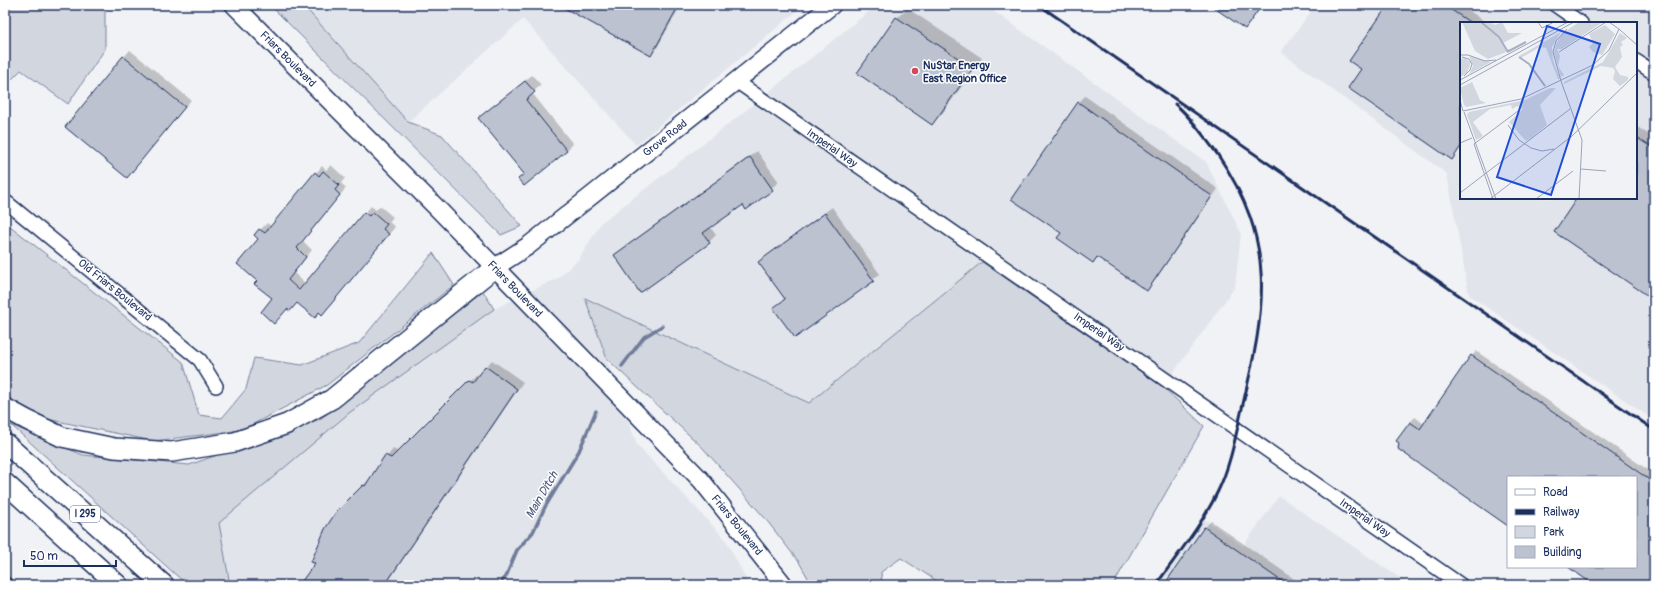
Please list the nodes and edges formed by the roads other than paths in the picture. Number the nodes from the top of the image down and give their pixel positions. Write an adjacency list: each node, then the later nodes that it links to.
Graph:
1 (234, 5): 9 (main road, Friars Boulevard)
2 (832, 5): 7 (main road, Grove Road)
3 (1555, 5): 4 (street)
4 (1580, 22)
5 (1637, 62): 6 (street)
6 (1654, 73)
7 (736, 81): 9 (main road, Grove Road); 17 (street, Imperial Way)
8 (5, 201): 10 (street, Old Friars Boulevard)
9 (494, 268): 11 (highway); 16 (main road, Friars Boulevard)
10 (216, 386)
11 (5, 408)
12 (5, 443): 15 (highway, I 295)
13 (5, 483): 14 (highway, I 295)
14 (118, 585)
15 (164, 585)
16 (784, 585)
17 (1461, 585)

